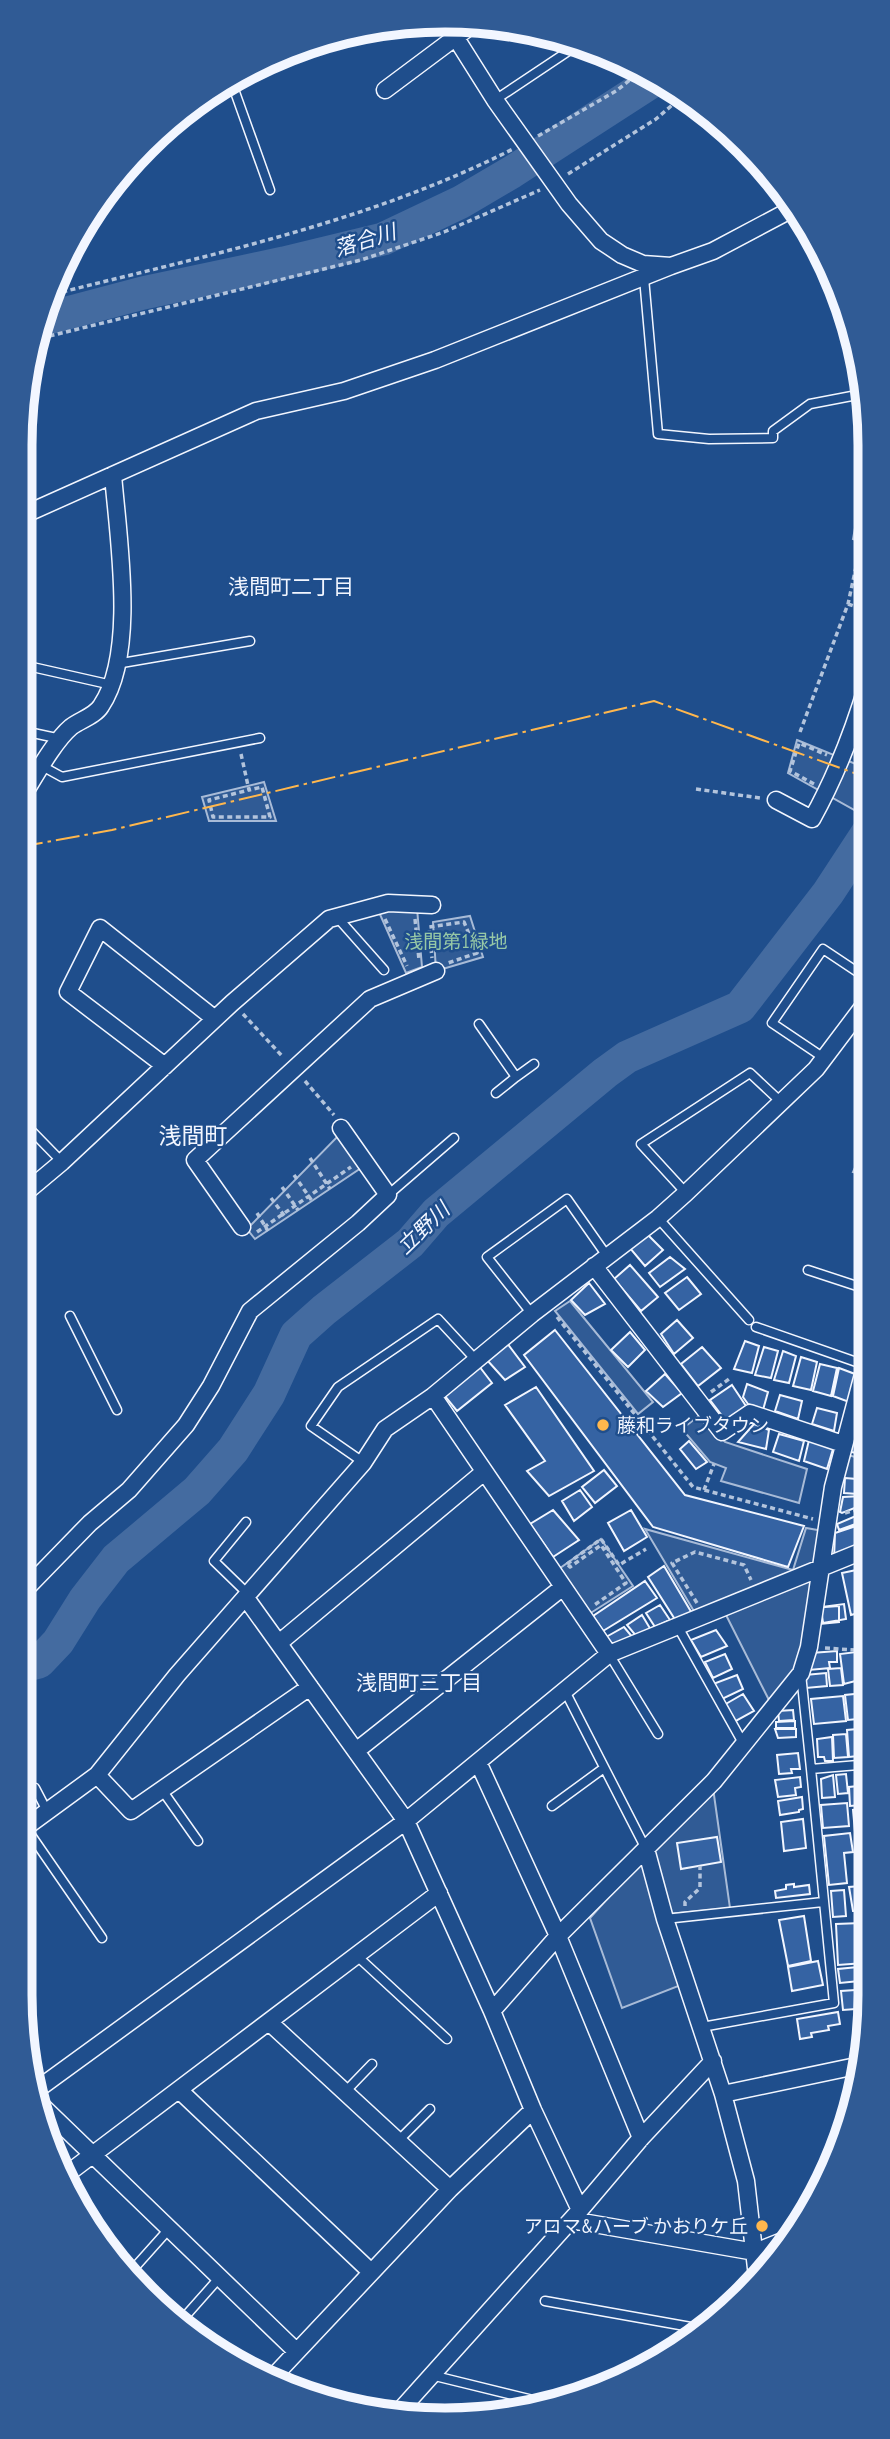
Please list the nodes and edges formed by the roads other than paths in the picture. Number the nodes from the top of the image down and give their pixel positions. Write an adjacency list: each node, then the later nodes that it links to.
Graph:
1 (456, 32): 5 (street)
2 (458, 32): 6 (street)
3 (569, 51): 6 (lane)
4 (234, 89): 7 (lane)
5 (384, 90)
6 (495, 100): 9 (street)
7 (270, 190)
8 (787, 212): 9 (street)
9 (671, 266): 10 (street)
10 (644, 278): 11 (lane); 12 (street)
11 (855, 395)
12 (113, 475): 13 (street); 15 (street)
13 (32, 511)
14 (250, 641): 15 (lane)
15 (116, 664): 17 (street)
16 (32, 667): 17 (lane)
17 (112, 685): 21 (street)
18 (858, 715): 24 (street)
19 (32, 733): 21 (lane)
20 (260, 738): 22 (lane)
21 (61, 739): 22 (street)
22 (42, 766): 23 (street)
23 (32, 782)
24 (776, 800)
25 (432, 905): 26 (street)
26 (337, 917): 28 (lane); 31 (street)
27 (438, 967): 47 (street)
28 (384, 970)
29 (858, 972): 33 (lane)
30 (858, 1014): 33 (street)
31 (215, 1019): 35 (street); 35 (street)
32 (480, 1024): 36 (lane)
33 (824, 1058): 38 (street)
34 (534, 1064): 36 (lane)
35 (165, 1066): 42 (street)
36 (516, 1077): 37 (lane)
37 (496, 1093)
38 (782, 1103): 44 (street); 44 (lane)
39 (341, 1128): 45 (street)
40 (32, 1131): 42 (lane)
41 (454, 1138): 45 (lane)
42 (62, 1162): 43 (street)
43 (32, 1187)
44 (685, 1193): 46 (street)
45 (388, 1195): 67 (street)
46 (657, 1218): 48 (street); 54 (lane)
47 (247, 1231)
48 (607, 1256): 49 (street); 52 (lane)
49 (594, 1266): 52 (street); 61 (street)
50 (808, 1270): 51 (lane)
51 (858, 1286)
52 (532, 1314): 57 (street)
53 (69, 1316): 60 (lane)
54 (749, 1320)
55 (756, 1327): 56 (lane)
56 (858, 1356)
57 (477, 1360): 59 (street); 62 (lane)
58 (858, 1391): 61 (street)
59 (433, 1396): 62 (street); 63 (street)
60 (117, 1410)
61 (843, 1444): 66 (street)
62 (363, 1462): 69 (street)
63 (484, 1472): 68 (street); 71 (street)
64 (246, 1522): 69 (lane)
65 (858, 1553): 66 (street)
66 (822, 1569): 70 (street); 73 (street)
67 (32, 1583)
68 (563, 1587): 72 (street); 78 (street)
69 (248, 1596): 71 (street); 83 (street)
70 (677, 1627): 72 (street); 77 (lane)
71 (279, 1643): 74 (street)
72 (609, 1654): 75 (street); 76 (lane)
73 (800, 1673): 77 (street); 82 (lane)
74 (310, 1687): 78 (street); 85 (street)
75 (565, 1690): 79 (street); 81 (lane)
76 (658, 1734)
77 (743, 1743): 92 (street)
78 (356, 1751): 88 (street)
79 (478, 1762): 88 (street); 96 (street)
80 (858, 1765): 82 (lane)
81 (604, 1768): 86 (lane); 92 (lane)
82 (811, 1769): 94 (lane)
83 (97, 1775): 85 (street); 87 (street)
84 (35, 1788): 87 (lane)
85 (162, 1790): 90 (lane)
86 (552, 1806)
87 (47, 1811): 89 (street)
88 (406, 1821): 93 (street); 106 (street)
89 (32, 1822)
90 (198, 1841)
91 (32, 1844): 97 (lane)
92 (646, 1849): 95 (street); 96 (street)
93 (439, 1893): 98 (street); 99 (street)
94 (823, 1902): 95 (lane); 101 (lane)
95 (665, 1919): 101 (street)
96 (558, 1937): 99 (street); 113 (street)
97 (102, 1938)
98 (357, 1956): 100 (street); 102 (lane)
99 (492, 2011): 111 (street)
100 (270, 2022): 107 (street); 108 (street)
101 (702, 2026): 103 (street)
102 (447, 2039)
103 (713, 2061): 109 (street); 113 (street)
104 (372, 2064): 108 (lane)
105 (852, 2067): 109 (street)
106 (42, 2086)
107 (180, 2090): 115 (street); 124 (street)
108 (345, 2092): 114 (street)
109 (723, 2094): 121 (street)
110 (430, 2109): 114 (lane)
111 (533, 2110): 117 (street); 118 (street)
112 (49, 2113): 115 (street)
113 (641, 2138): 118 (street)
114 (398, 2141): 117 (street)
115 (93, 2156): 116 (street); 119 (street)
116 (71, 2171)
117 (450, 2189): 124 (street)
118 (575, 2215): 121 (street); 131 (street)
119 (169, 2229): 123 (lane); 125 (street)
120 (774, 2244): 121 (street)
121 (755, 2252): 122 (street)
122 (756, 2267)
123 (135, 2268)
124 (371, 2272): 129 (street)
125 (220, 2277): 127 (lane); 129 (street)
126 (545, 2301): 128 (lane)
127 (185, 2316)
128 (690, 2327)
129 (296, 2351): 130 (street)
130 (278, 2372)
131 (431, 2375): 132 (lane); 133 (street)
132 (529, 2399)
133 (404, 2405)

